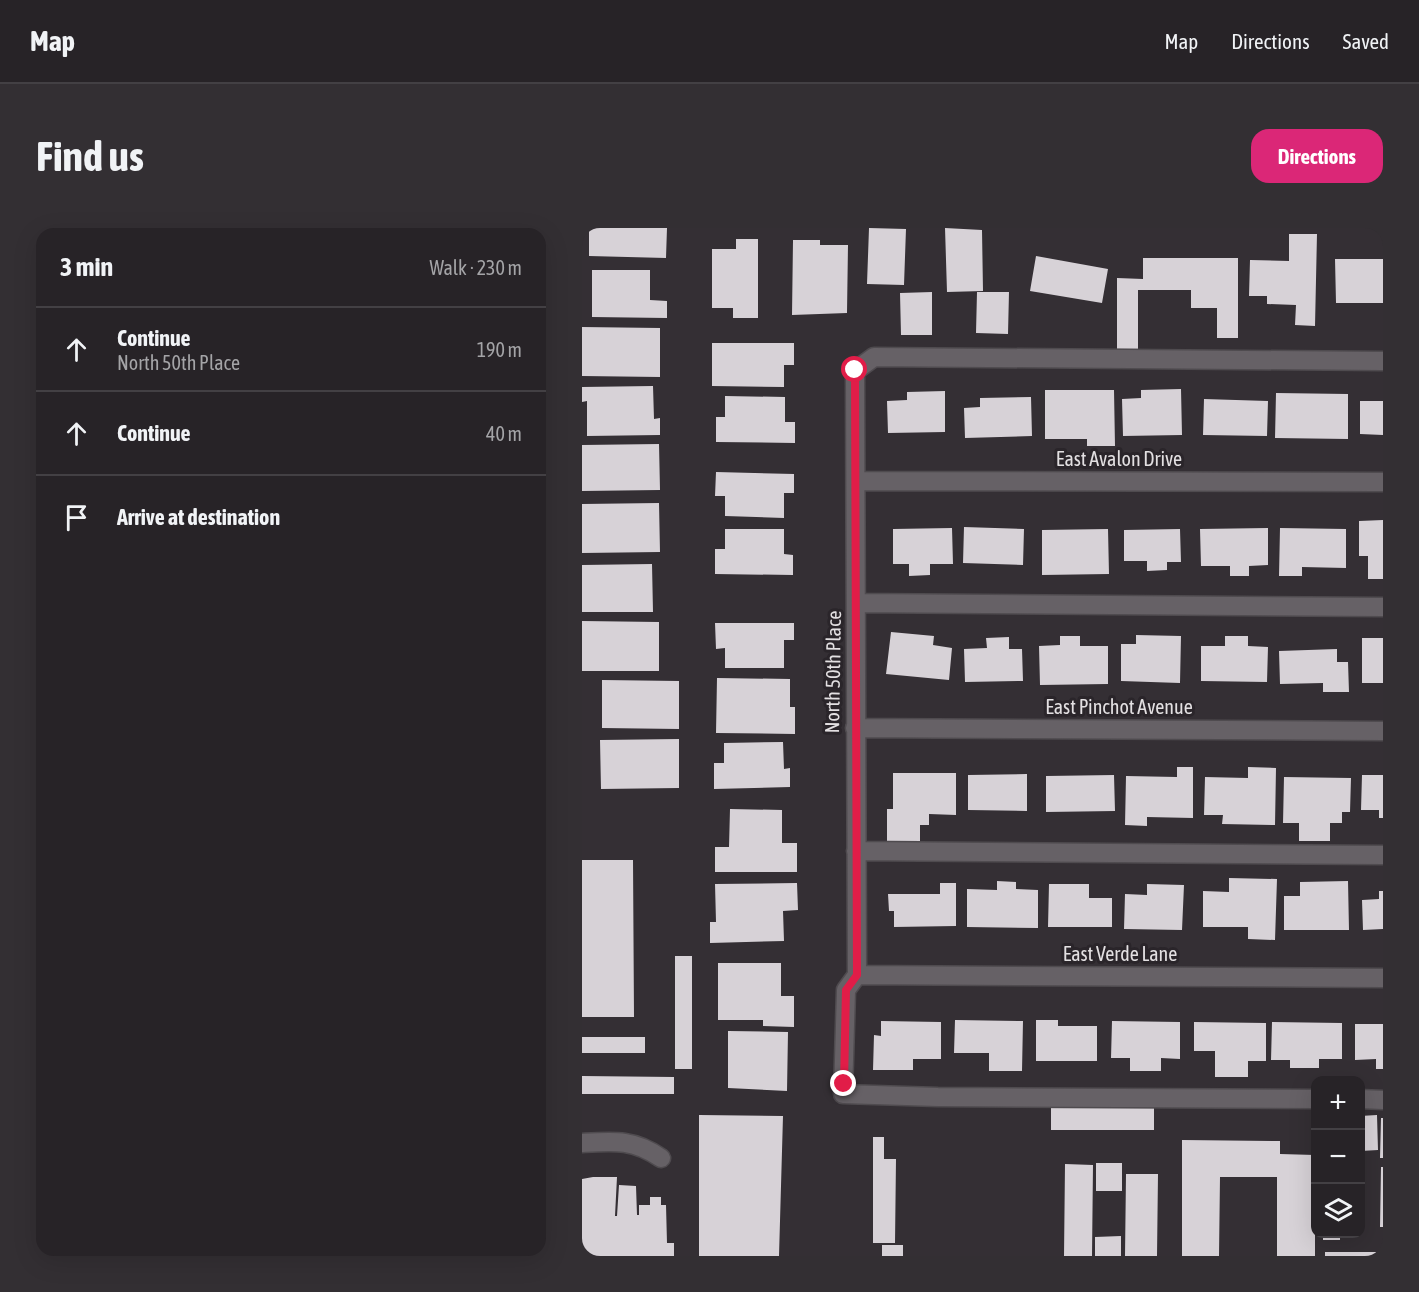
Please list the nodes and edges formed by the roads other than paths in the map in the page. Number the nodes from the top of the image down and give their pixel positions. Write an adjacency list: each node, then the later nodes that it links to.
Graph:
1 (1383, 361): 2 (street, North 50th Place)
2 (856, 481): 3 (street, East Avalon Drive); 4 (street, North 50th Place)
3 (1383, 482)
4 (856, 603): 5 (street); 6 (street, North 50th Place)
5 (1383, 607)
6 (855, 728): 7 (street, East Pinchot Avenue); 8 (street, North 50th Place)
7 (1383, 730)
8 (856, 851): 9 (street); 10 (street, North 50th Place)
9 (1383, 855)
10 (857, 975): 11 (street, East Verde Lane); 12 (street)
11 (1383, 978)
12 (1311, 1099)
13 (1365, 1100): 14 (street)
14 (1383, 1100)
15 (582, 1143): 16 (street)
16 (661, 1158)

